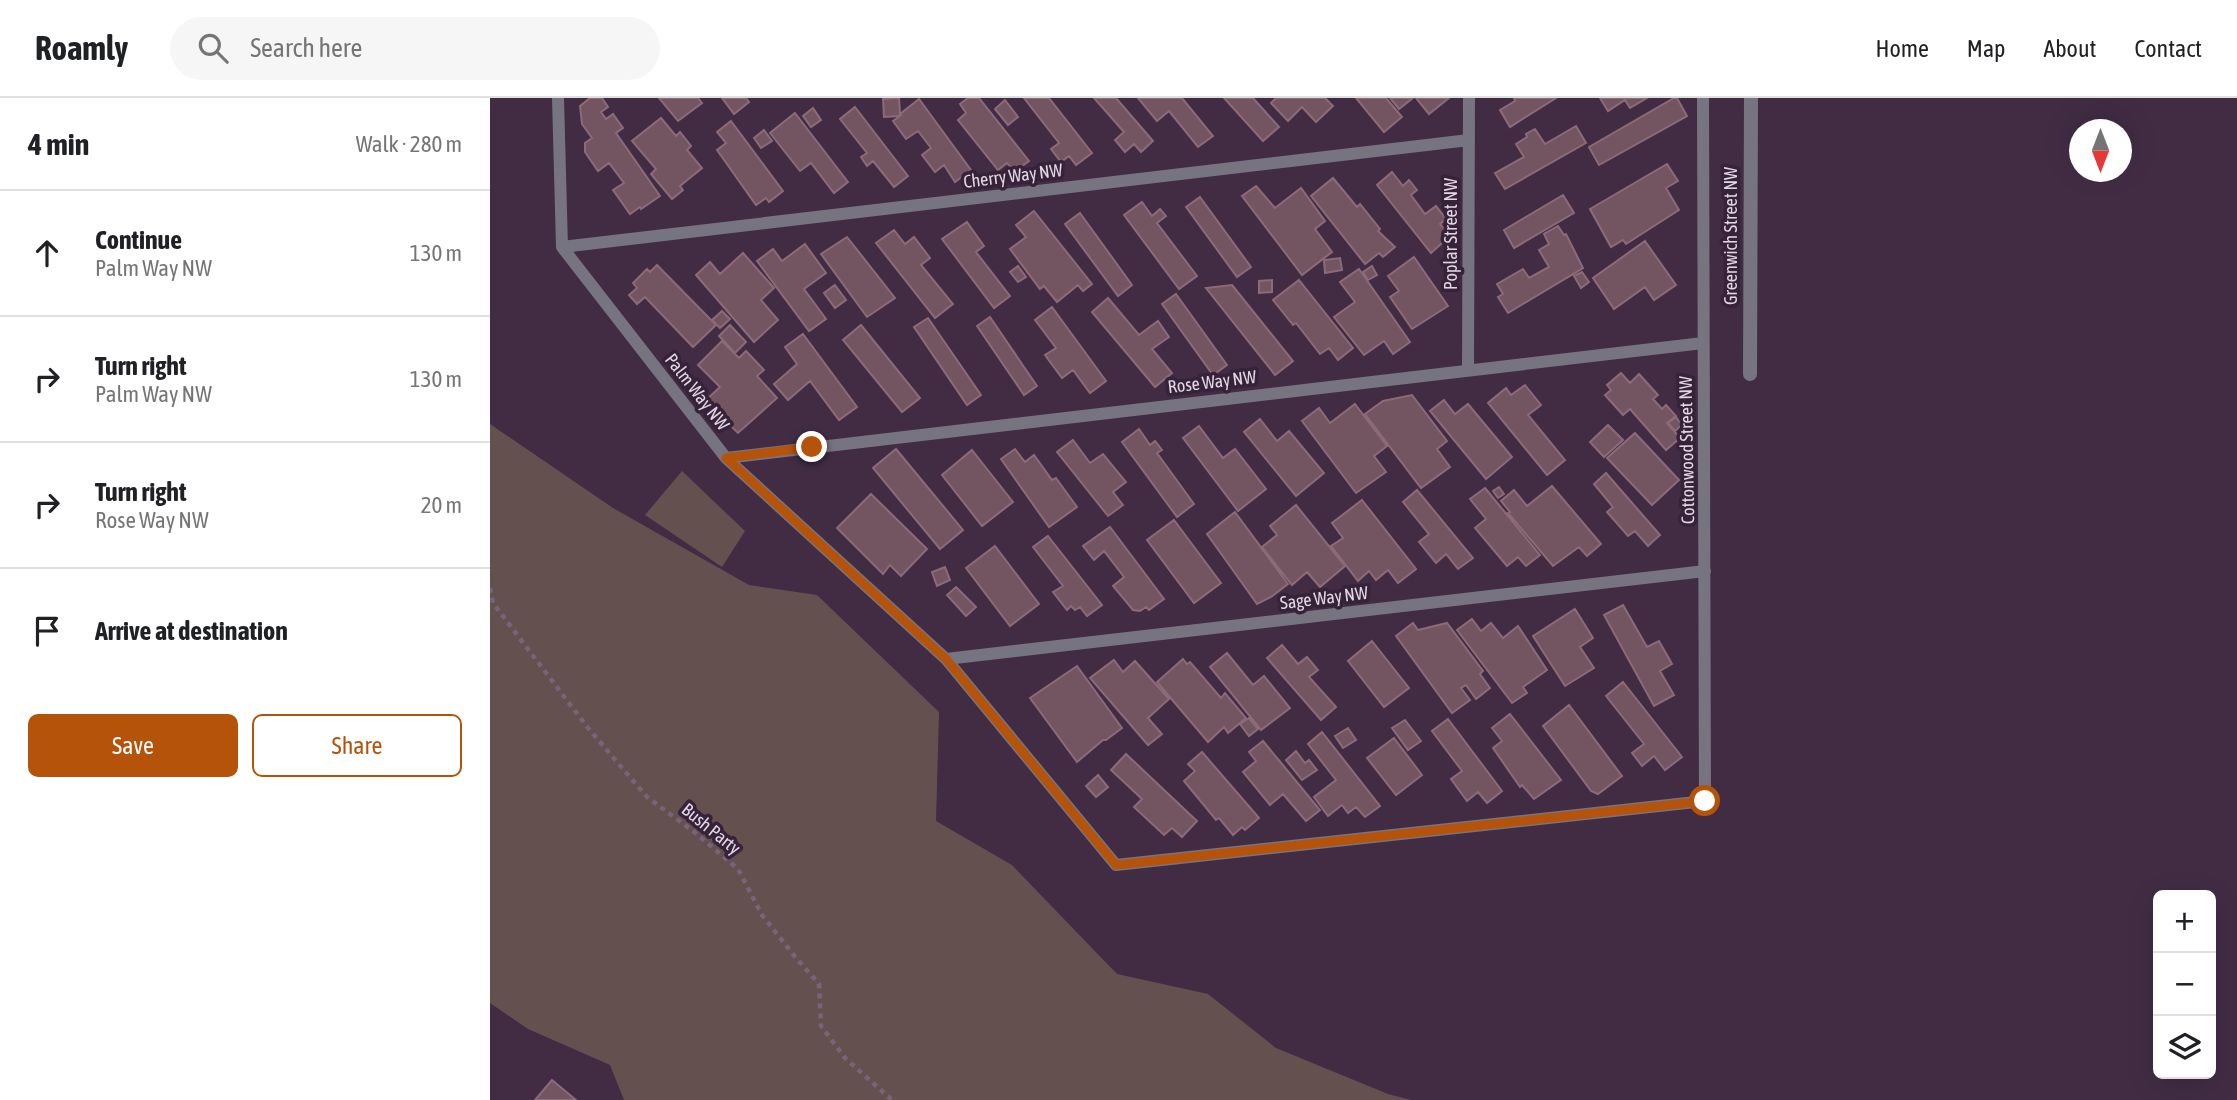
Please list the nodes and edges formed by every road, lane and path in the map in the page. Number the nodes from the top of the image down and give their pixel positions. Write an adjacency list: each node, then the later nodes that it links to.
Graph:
1 (558, 98): 6 (lane)
2 (1469, 98): 5 (lane, Poplar Street NW)
3 (1703, 98): 7 (lane, Cottonwood Street NW)
4 (1751, 98): 9 (street, Greenwich Street NW)
5 (1469, 139): 6 (lane, Cherry Way NW); 8 (lane, Poplar Street NW)
6 (562, 247): 10 (lane, Palm Way NW)
7 (1703, 344): 8 (lane, Rose Way NW); 11 (lane, Cottonwood Street NW)
8 (1468, 369): 10 (lane, Rose Way NW)
9 (1750, 374)
10 (726, 458): 13 (lane, Palm Way NW)
11 (1705, 571): 13 (lane, Sage Way NW); 14 (lane, Cottonwood Street NW)
12 (490, 588): 15 (path, Bush Party)
13 (946, 659): 14 (lane, Palm Way NW)
14 (1705, 801)
15 (892, 1100)

